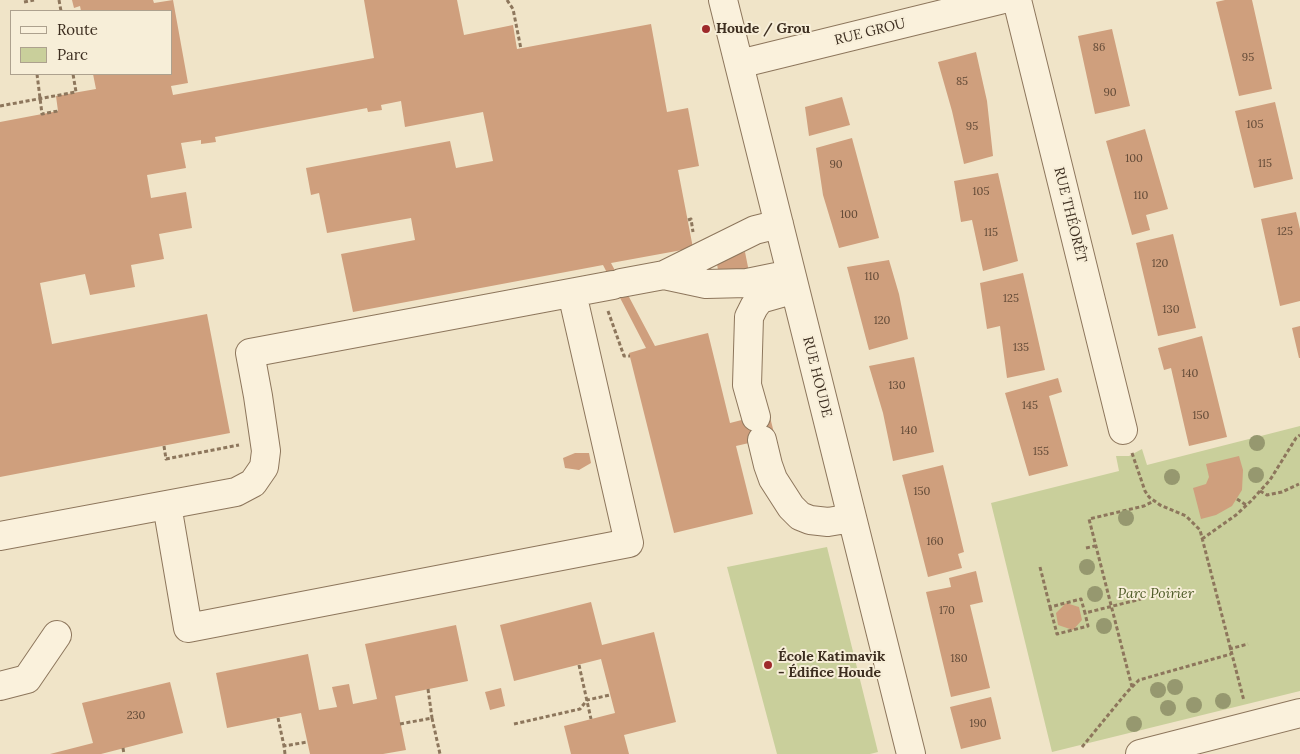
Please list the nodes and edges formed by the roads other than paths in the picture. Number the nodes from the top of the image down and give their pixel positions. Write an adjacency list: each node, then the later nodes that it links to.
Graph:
1 (723, 0): 4 (street, RUE HOUDE)
2 (1000, 0): 4 (street, RUE GROU)
3 (1016, 0): 9 (street, RUE THÉORÊT)
4 (739, 64): 5 (street, RUE HOUDE)
5 (779, 224): 6 (street); 7 (street, RUE HOUDE)
6 (664, 275): 7 (street); 8 (street)
7 (793, 281): 11 (street, RUE HOUDE); 11 (street)
8 (572, 293): 10 (street); 10 (street)
9 (1127, 441)
10 (167, 505): 12 (street)
11 (852, 518): 16 (street, RUE HOUDE)
12 (0, 536)
13 (57, 635): 14 (street)
14 (0, 686)
15 (1300, 714): 17 (street)
16 (911, 754)
17 (1140, 754)

